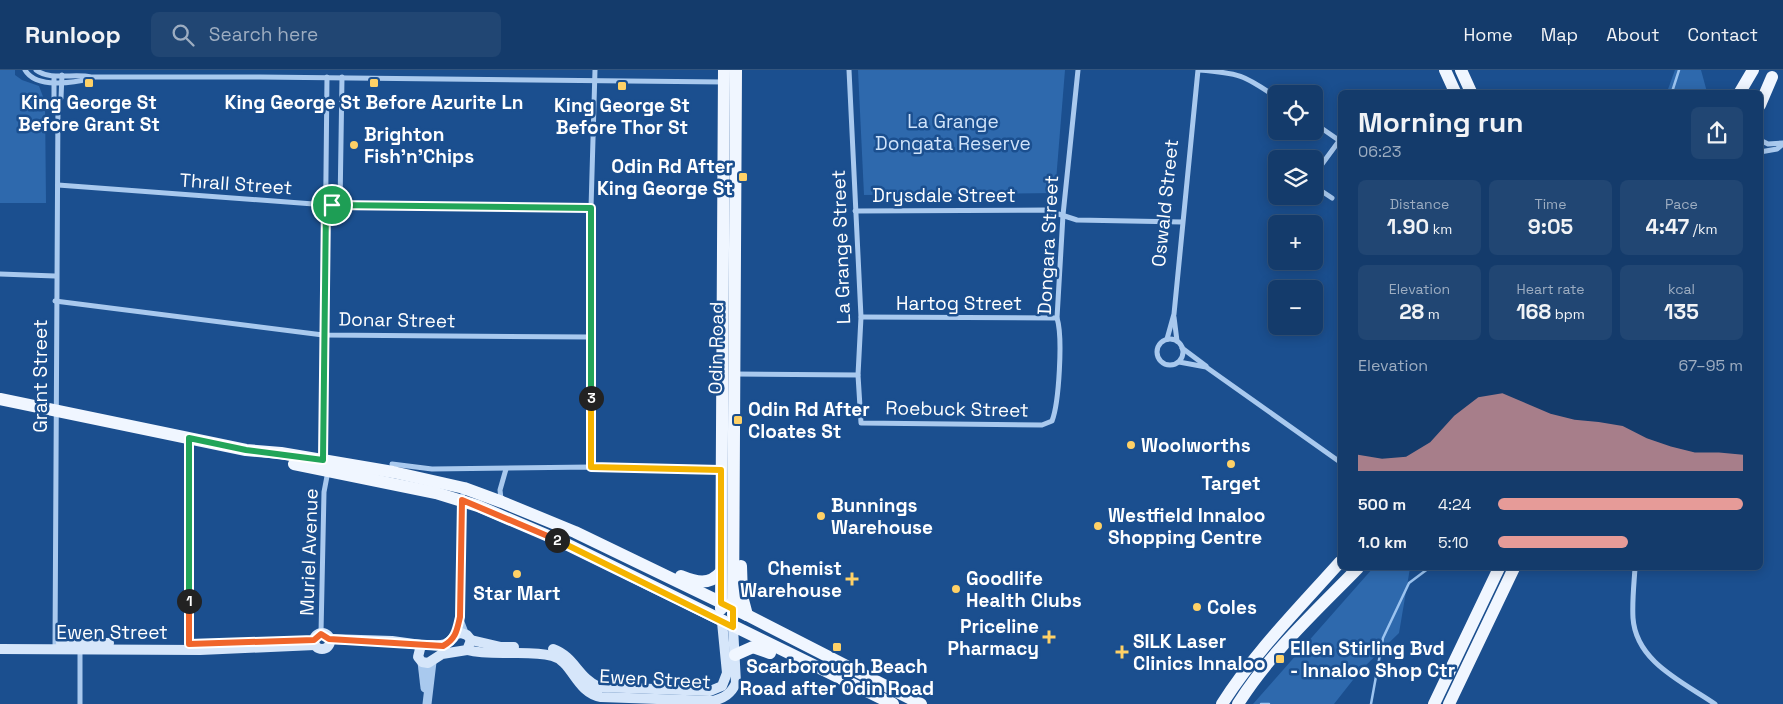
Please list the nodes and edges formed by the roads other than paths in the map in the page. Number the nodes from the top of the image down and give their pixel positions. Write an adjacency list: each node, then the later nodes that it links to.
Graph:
1 (26, 70): 15 (street)
2 (36, 70): 15 (street)
3 (260, 70): 13 (street)
4 (595, 70): 18 (street)
5 (849, 70): 39 (street, La Grange Street)
6 (1078, 70): 40 (street, Dongara Street)
7 (1198, 70): 23 (street); 41 (street, Oswald Street)
8 (1445, 70): 19 (main road)
9 (1461, 70): 20 (main road)
10 (1753, 70): 21 (main road)
11 (1774, 74): 22 (main road); 24 (main road)
12 (730, 76): 18 (street); 55 (main road, Odin Road)
13 (260, 77): 14 (street); 16 (street)
14 (327, 77): 17 (street); 36 (street, Muriel Avenue)
15 (54, 78): 16 (street); 25 (street, Grant Street)
16 (62, 78): 25 (street, Grant Street)
17 (342, 78): 18 (street); 37 (street)
18 (595, 81): 38 (street)
19 (1454, 90)
20 (1470, 90)
21 (1741, 90)
22 (1763, 90)
23 (1268, 92)
24 (1763, 98)
25 (58, 102): 33 (street, Grant Street)
26 (1323, 129): 27 (street)
27 (1338, 140)
28 (1338, 142): 32 (street)
29 (1763, 142): 30 (street)
30 (1783, 144): 31 (street)
31 (1763, 151)
32 (1323, 163)
33 (58, 185): 36 (street, Thrall Street); 43 (street, Grant Street)
34 (1323, 192): 35 (street)
35 (1332, 198)
36 (326, 205): 37 (street, Thrall Street); 48 (street, Muriel Avenue)
37 (340, 206): 38 (street, Thrall Street)
38 (591, 208): 49 (street)
39 (855, 210): 40 (street, Drysdale Street); 46 (street, La Grange Street)
40 (1063, 215): 41 (street, Drysdale Street); 47 (street, Dongara Street)
41 (1182, 222): 45 (street, Oswald Street)
42 (0, 274): 43 (street)
43 (55, 276): 44 (street, Grant Street)
44 (56, 301): 48 (street, Donar Street); 58 (street, Grant Street)
45 (1174, 314): 50 (street, Oswald Street); 51 (street)
46 (861, 317): 47 (street, Hartog Street); 56 (street, La Grange Street)
47 (1057, 318): 59 (street, Dongara Street)
48 (323, 335): 49 (street, Donar Street); 64 (street, Muriel Avenue)
49 (590, 338): 65 (street)
50 (1167, 339): 51 (street); 53 (street)
51 (1177, 341): 52 (street)
52 (1182, 348): 53 (street); 54 (street)
53 (1179, 362): 54 (street)
54 (1206, 367): 62 (street)
55 (728, 374): 56 (street); 67 (main road, Odin Road); 68 (main road, Odin Road)
56 (858, 375): 60 (street, La Grange Street)
57 (0, 399): 58 (main road)
58 (54, 410): 61 (main road); 88 (street, Grant Street)
59 (1052, 421): 60 (street, Roebuck Street)
60 (861, 423)
61 (189, 438): 64 (main road); 90 (street)
62 (1338, 461)
63 (392, 464): 66 (street)
64 (324, 467): 69 (main road); 84 (street, Muriel Avenue)
65 (591, 467): 66 (street); 67 (street)
66 (506, 469): 70 (street)
67 (721, 470): 68 (street); 78 (main road, Odin Road)
68 (734, 471): 71 (main road, Odin Road)
69 (463, 494): 70 (main road); 81 (street); 82 (main road)
70 (502, 502): 72 (main road)
71 (734, 522): 79 (main road, Odin Road); 80 (main road)
72 (608, 549): 78 (main road); 79 (main road)
73 (1338, 564): 100 (main road)
74 (1356, 570): 101 (main road)
75 (1503, 570): 102 (main road)
76 (1504, 570): 103 (main road)
77 (1635, 570): 104 (street)
78 (721, 572): 79 (main road, Odin Road)
79 (727, 606): 80 (main road); 82 (main road, Odin Road)
80 (747, 616): 99 (main road)
81 (460, 617): 83 (street); 86 (street)
82 (728, 624): 92 (main road, Ewen Street); 94 (main road); 95 (main road, Ewen Street)
83 (456, 634): 86 (main road, Ewen Street); 87 (main road, Ewen Street)
84 (321, 640): 87 (main road, Ewen Street); 90 (main road, Ewen Street); 93 (main road, Ewen Street)
85 (0, 642): 88 (main road, Ewen Street)
86 (468, 642): 93 (main road, Ewen Street); 95 (main road, Ewen Street)
87 (420, 645): 93 (main road)
88 (55, 646): 89 (main road, Ewen Street); 91 (main road, Ewen Street)
89 (80, 646): 90 (main road, Ewen Street); 97 (street)
90 (189, 647)
91 (0, 649)
92 (735, 655): 94 (main road); 95 (main road, Ewen Street)
93 (424, 660): 96 (street)
94 (824, 672): 98 (main road)
95 (693, 696)
96 (427, 699)
97 (80, 704)
98 (893, 704)
99 (920, 704)
100 (1222, 704)
101 (1238, 704)
102 (1434, 704)
103 (1448, 704)
104 (1715, 704)

